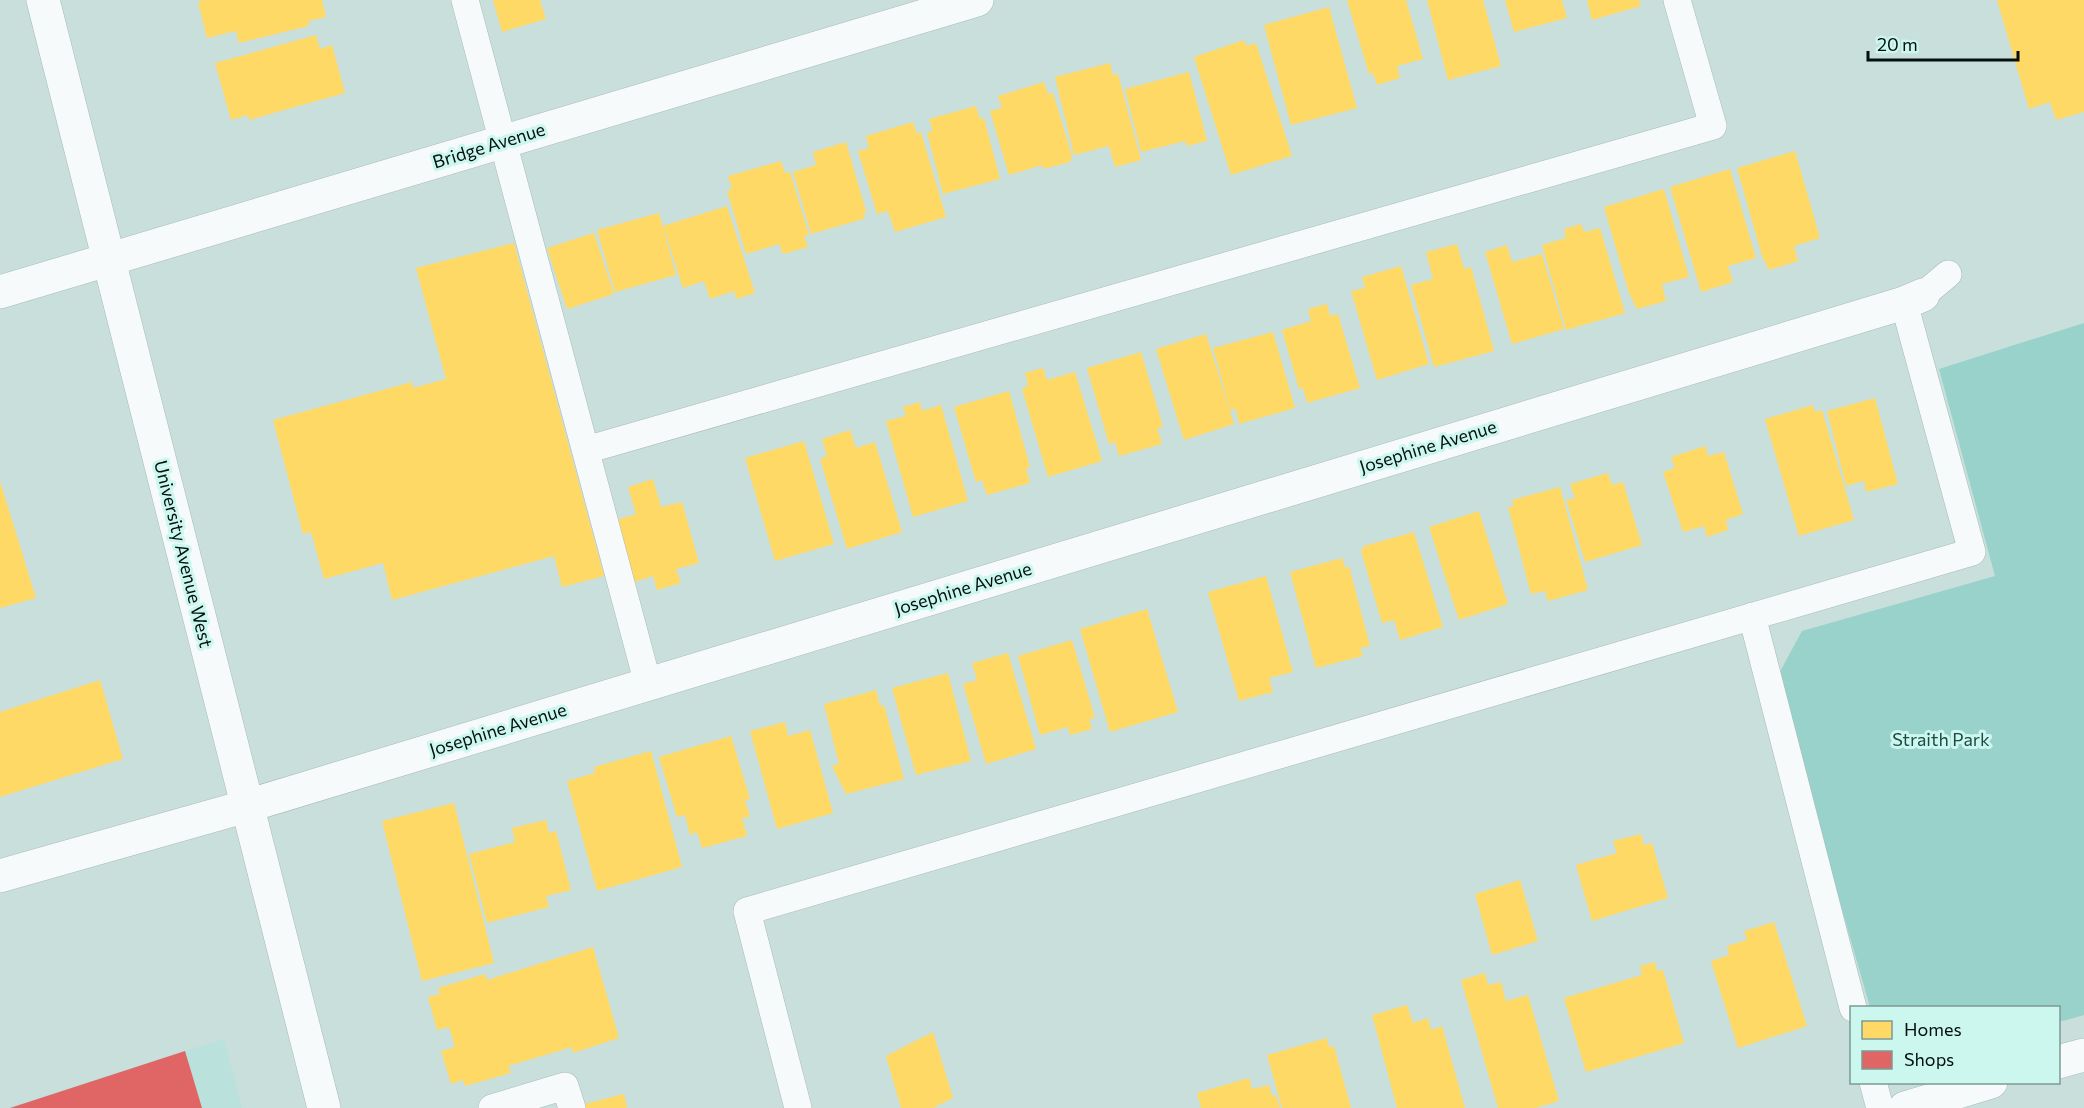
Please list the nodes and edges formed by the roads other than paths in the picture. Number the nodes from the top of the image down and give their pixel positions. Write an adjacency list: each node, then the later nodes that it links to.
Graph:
1 (43, 0): 6 (street, University Avenue West)
2 (465, 0): 5 (lane)
3 (977, 0): 5 (street, Bridge Avenue)
4 (1677, 0): 10 (lane)
5 (503, 142): 6 (street, Bridge Avenue); 10 (lane)
6 (109, 259): 8 (street, Bridge Avenue); 13 (street, University Avenue West)
7 (1948, 274): 9 (lane)
8 (0, 292)
9 (1914, 299): 11 (lane); 12 (street, Josephine Avenue)
10 (586, 450): 12 (lane)
11 (1752, 616): 15 (lane); 23 (lane)
12 (648, 684): 13 (street, Josephine Avenue)
13 (247, 806): 14 (street, Josephine Avenue); 20 (street, University Avenue West)
14 (0, 876)
15 (1853, 1006)
16 (2084, 1055): 17 (street)
17 (2060, 1061)
18 (1873, 1084): 24 (lane)
19 (1988, 1084): 25 (street)
20 (324, 1108)
21 (492, 1108): 22 (lane)
22 (572, 1108)
23 (798, 1108)
24 (1880, 1108)
25 (1905, 1108)

